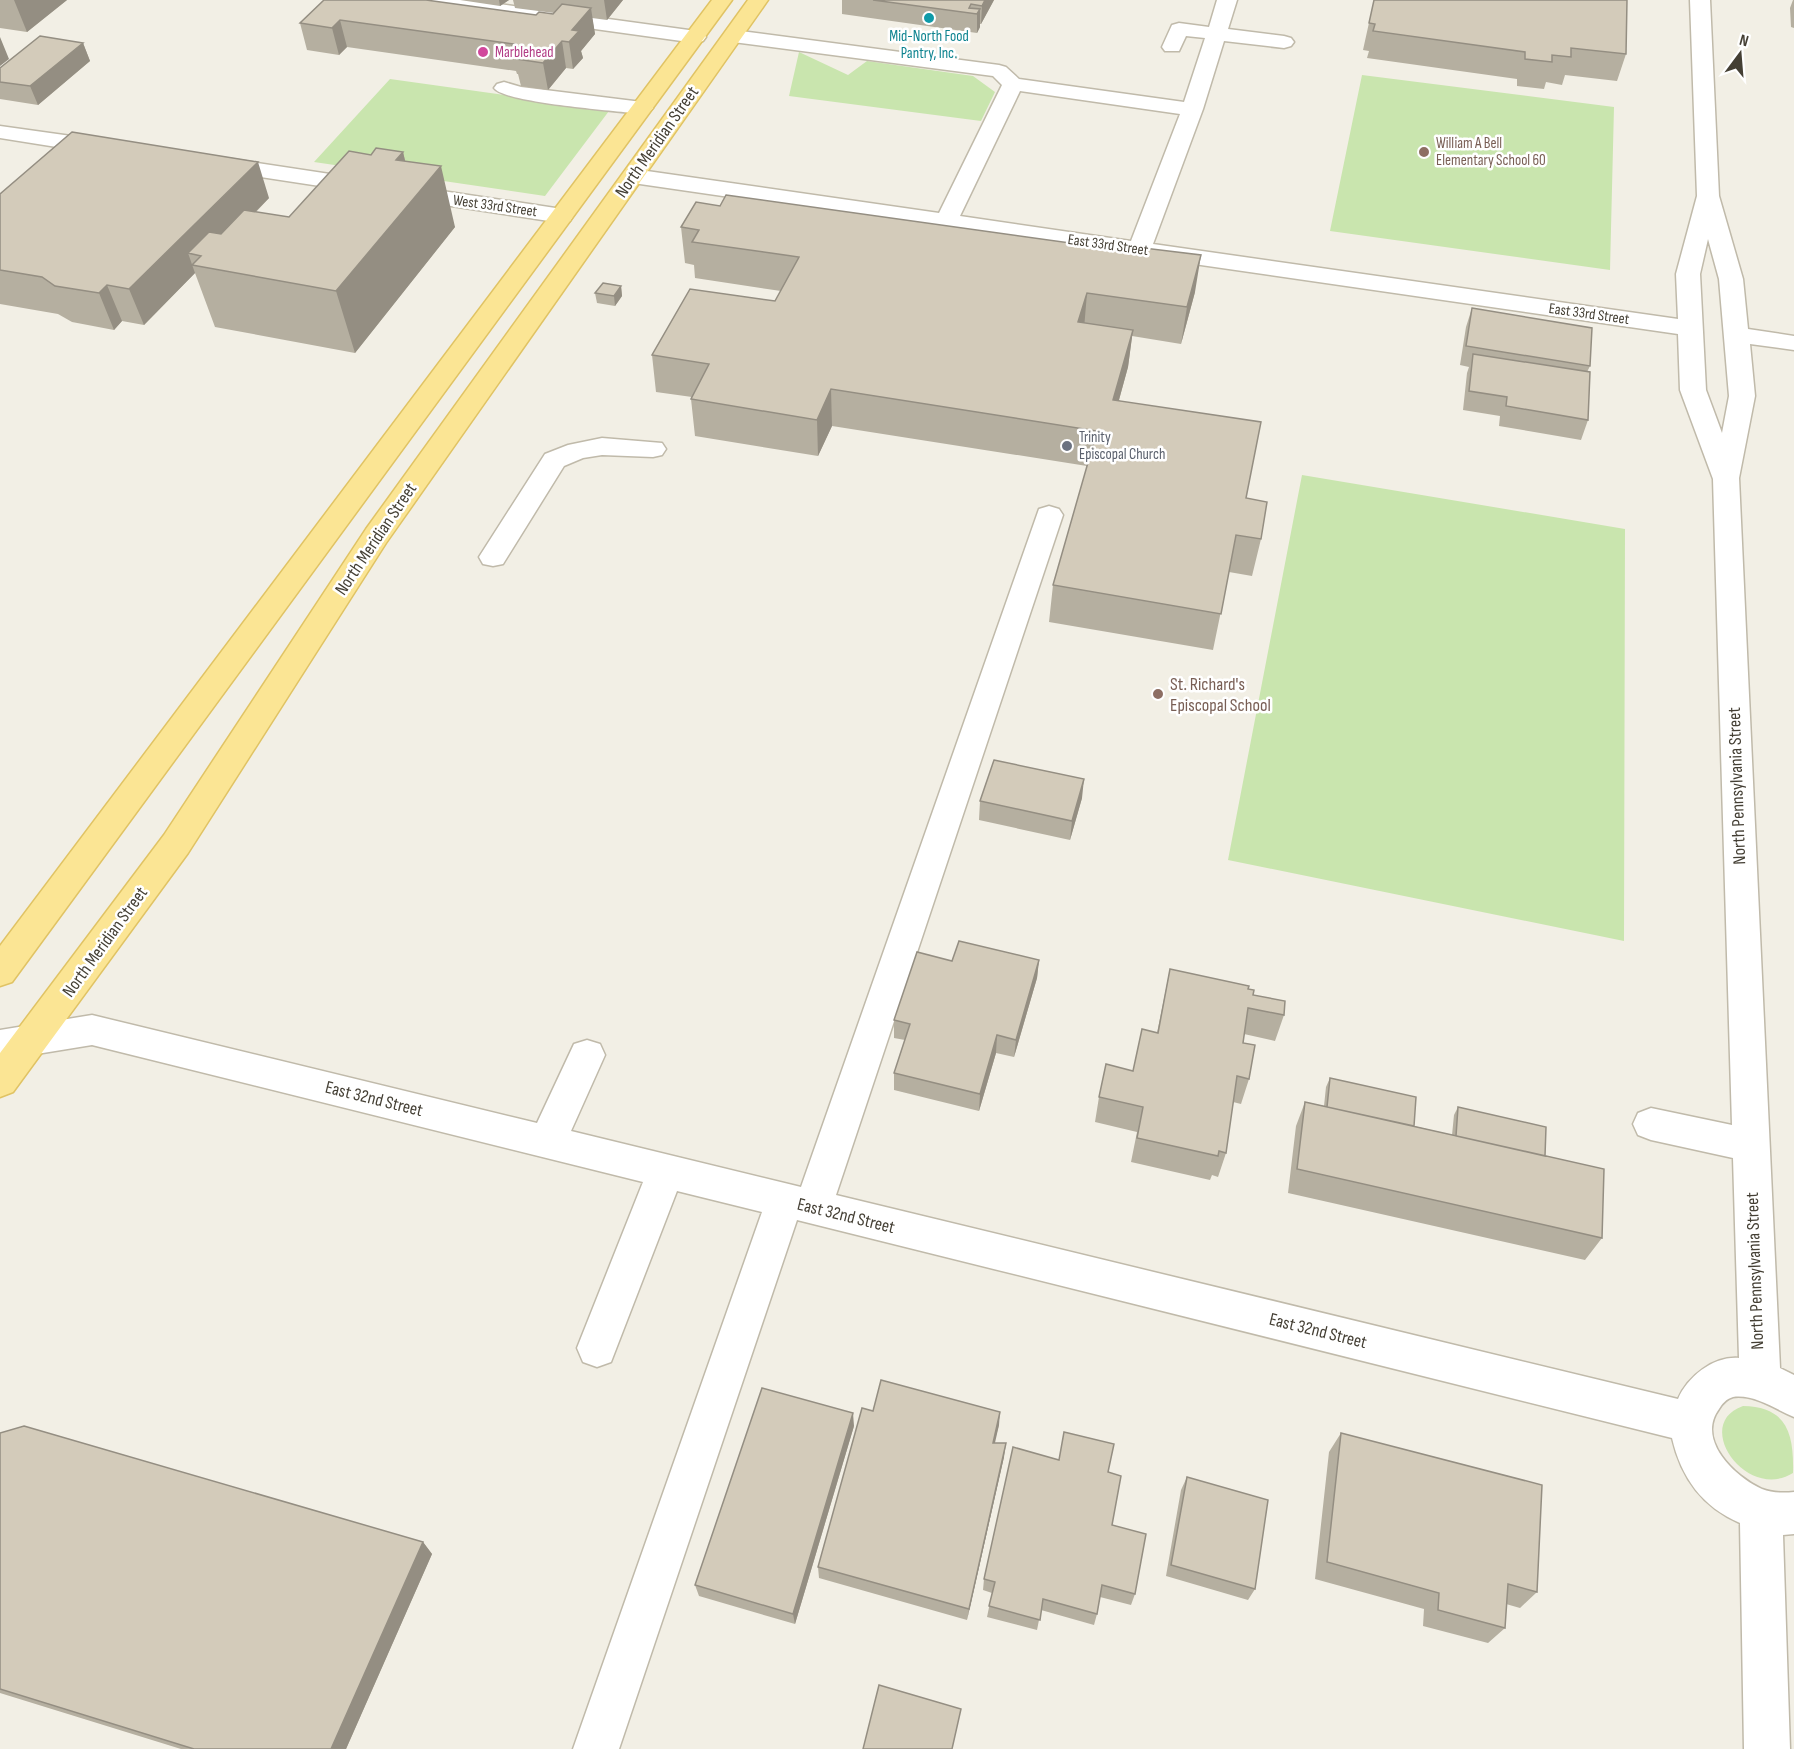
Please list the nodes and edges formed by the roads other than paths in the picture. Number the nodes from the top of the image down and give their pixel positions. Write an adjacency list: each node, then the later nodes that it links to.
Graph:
1 (428, 0): 8 (street)
2 (722, 0): 8 (main road, North Meridian Street)
3 (758, 0): 7 (main road, North Meridian Street)
4 (1227, 0): 6 (street)
5 (1700, 0): 19 (street, North Pennsylvania Street)
6 (1216, 33): 9 (street); 10 (street); 14 (street)
7 (733, 36): 11 (street); 18 (main road, North Meridian Street)
8 (696, 37): 13 (main road, North Meridian Street)
9 (1284, 42)
10 (1173, 47)
11 (1013, 84): 14 (street); 21 (street)
12 (504, 88): 13 (street)
13 (642, 108): 20 (main road, North Meridian Street)
14 (1192, 109): 22 (street)
15 (0, 132): 16 (street)
16 (126, 151)
17 (197, 162): 20 (street, West 33rd Street)
18 (633, 176): 21 (street, East 33rd Street); 31 (main road, North Meridian Street)
19 (1708, 196): 23 (street, North Pennsylvania Street); 24 (street, North Pennsylvania Street)
20 (562, 216): 30 (main road, North Meridian Street)
21 (946, 222): 22 (street, East 33rd Street)
22 (1139, 250): 23 (street, East 33rd Street)
23 (1689, 328): 27 (street, North Pennsylvania Street)
24 (1735, 335): 25 (street); 27 (street, North Pennsylvania Street)
25 (1794, 343)
26 (653, 449): 29 (street)
27 (1726, 478): 36 (street, North Pennsylvania Street)
28 (1049, 515): 38 (street)
29 (493, 557)
30 (0, 972)
31 (15, 1043): 33 (main road, North Meridian Street); 35 (street, East 32nd Street)
32 (587, 1055): 35 (street)
33 (0, 1082)
34 (1651, 1124): 36 (street)
35 (547, 1142): 37 (street, East 32nd Street)
36 (1750, 1145): 40 (street, North Pennsylvania Street)
37 (665, 1173): 38 (street, East 32nd Street); 39 (street)
38 (799, 1204): 41 (street, East 32nd Street); 43 (street)
39 (597, 1348)
40 (1777, 1388): 41 (street)
41 (1690, 1422): 42 (street)
42 (1778, 1512): 44 (street)
43 (596, 1749)
44 (1767, 1749)

